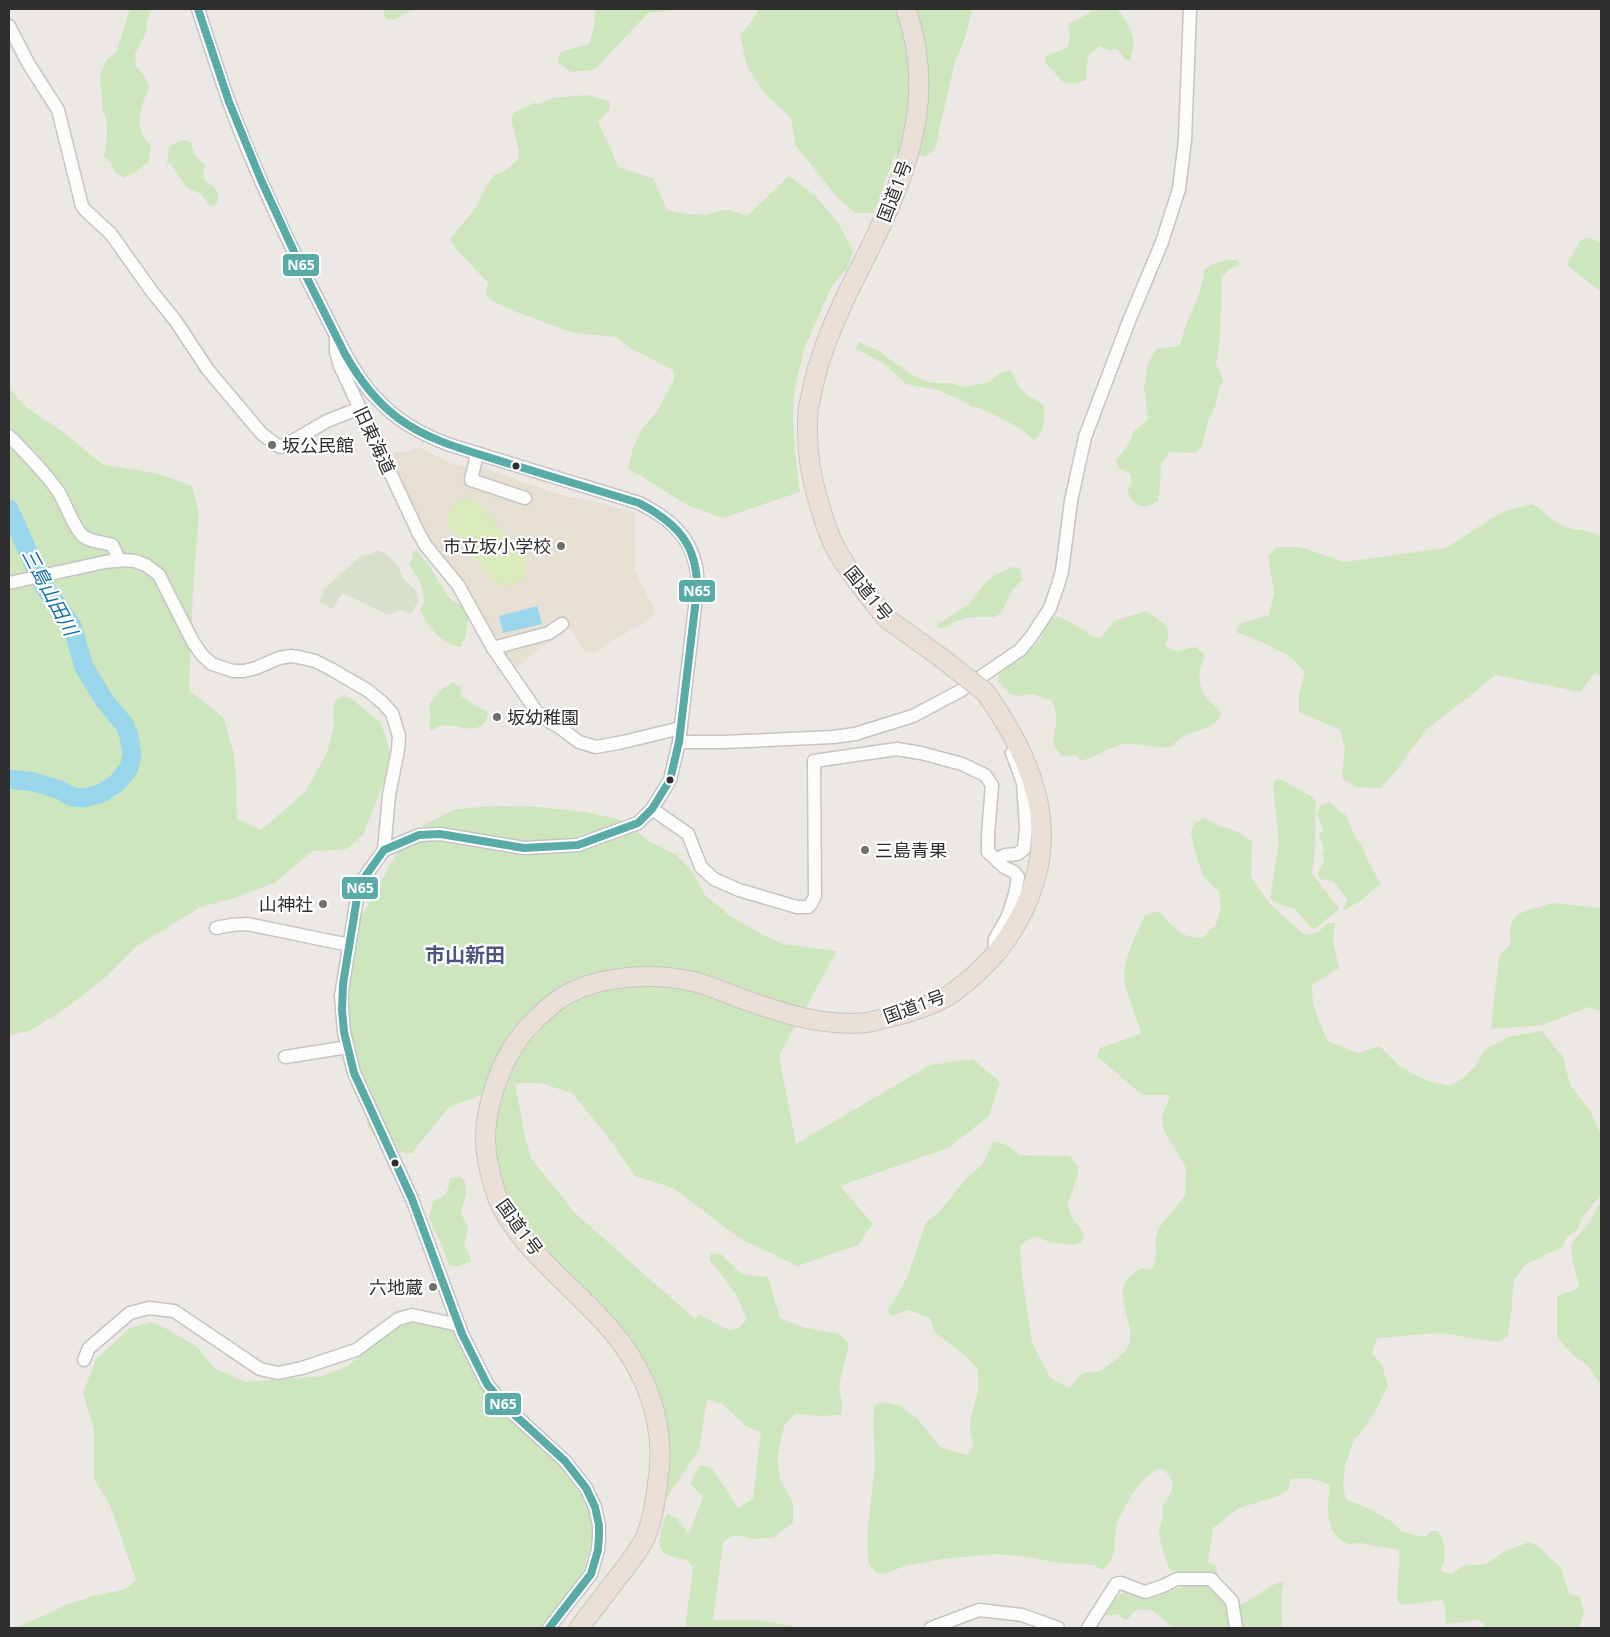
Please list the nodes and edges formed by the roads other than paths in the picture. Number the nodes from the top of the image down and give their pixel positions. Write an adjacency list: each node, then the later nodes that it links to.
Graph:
1 (198, 9): 5 (street, 旧東海道)
2 (906, 9): 14 (highway, 国道1号, bridge)
3 (1190, 9): 16 (street)
4 (9, 26): 6 (street)
5 (335, 334): 6 (street, 旧東海道); 8 (street)
6 (360, 408): 13 (street, 旧東海道)
7 (9, 436): 10 (street)
8 (477, 454): 9 (street); 15 (street)
9 (525, 498)
10 (118, 561): 11 (street); 18 (street)
11 (9, 583)
12 (562, 624): 13 (street)
13 (493, 648): 15 (street, 旧東海道)
14 (1008, 724): 19 (street); 22 (highway, 国道1号)
15 (681, 728): 16 (street)
16 (679, 742): 17 (street)
17 (652, 809): 18 (street); 19 (street)
18 (384, 850): 21 (street)
19 (997, 859): 22 (street)
20 (216, 928): 21 (street)
21 (349, 945): 23 (street)
22 (993, 956): 28 (highway, 国道1号)
23 (348, 1047): 24 (street); 25 (street)
24 (285, 1057)
25 (459, 1325): 26 (street); 27 (street)
26 (84, 1360)
27 (549, 1628)
28 (579, 1628)
29 (931, 1628): 30 (street)
30 (1058, 1628)
31 (1088, 1628): 32 (street)
32 (1236, 1628)

